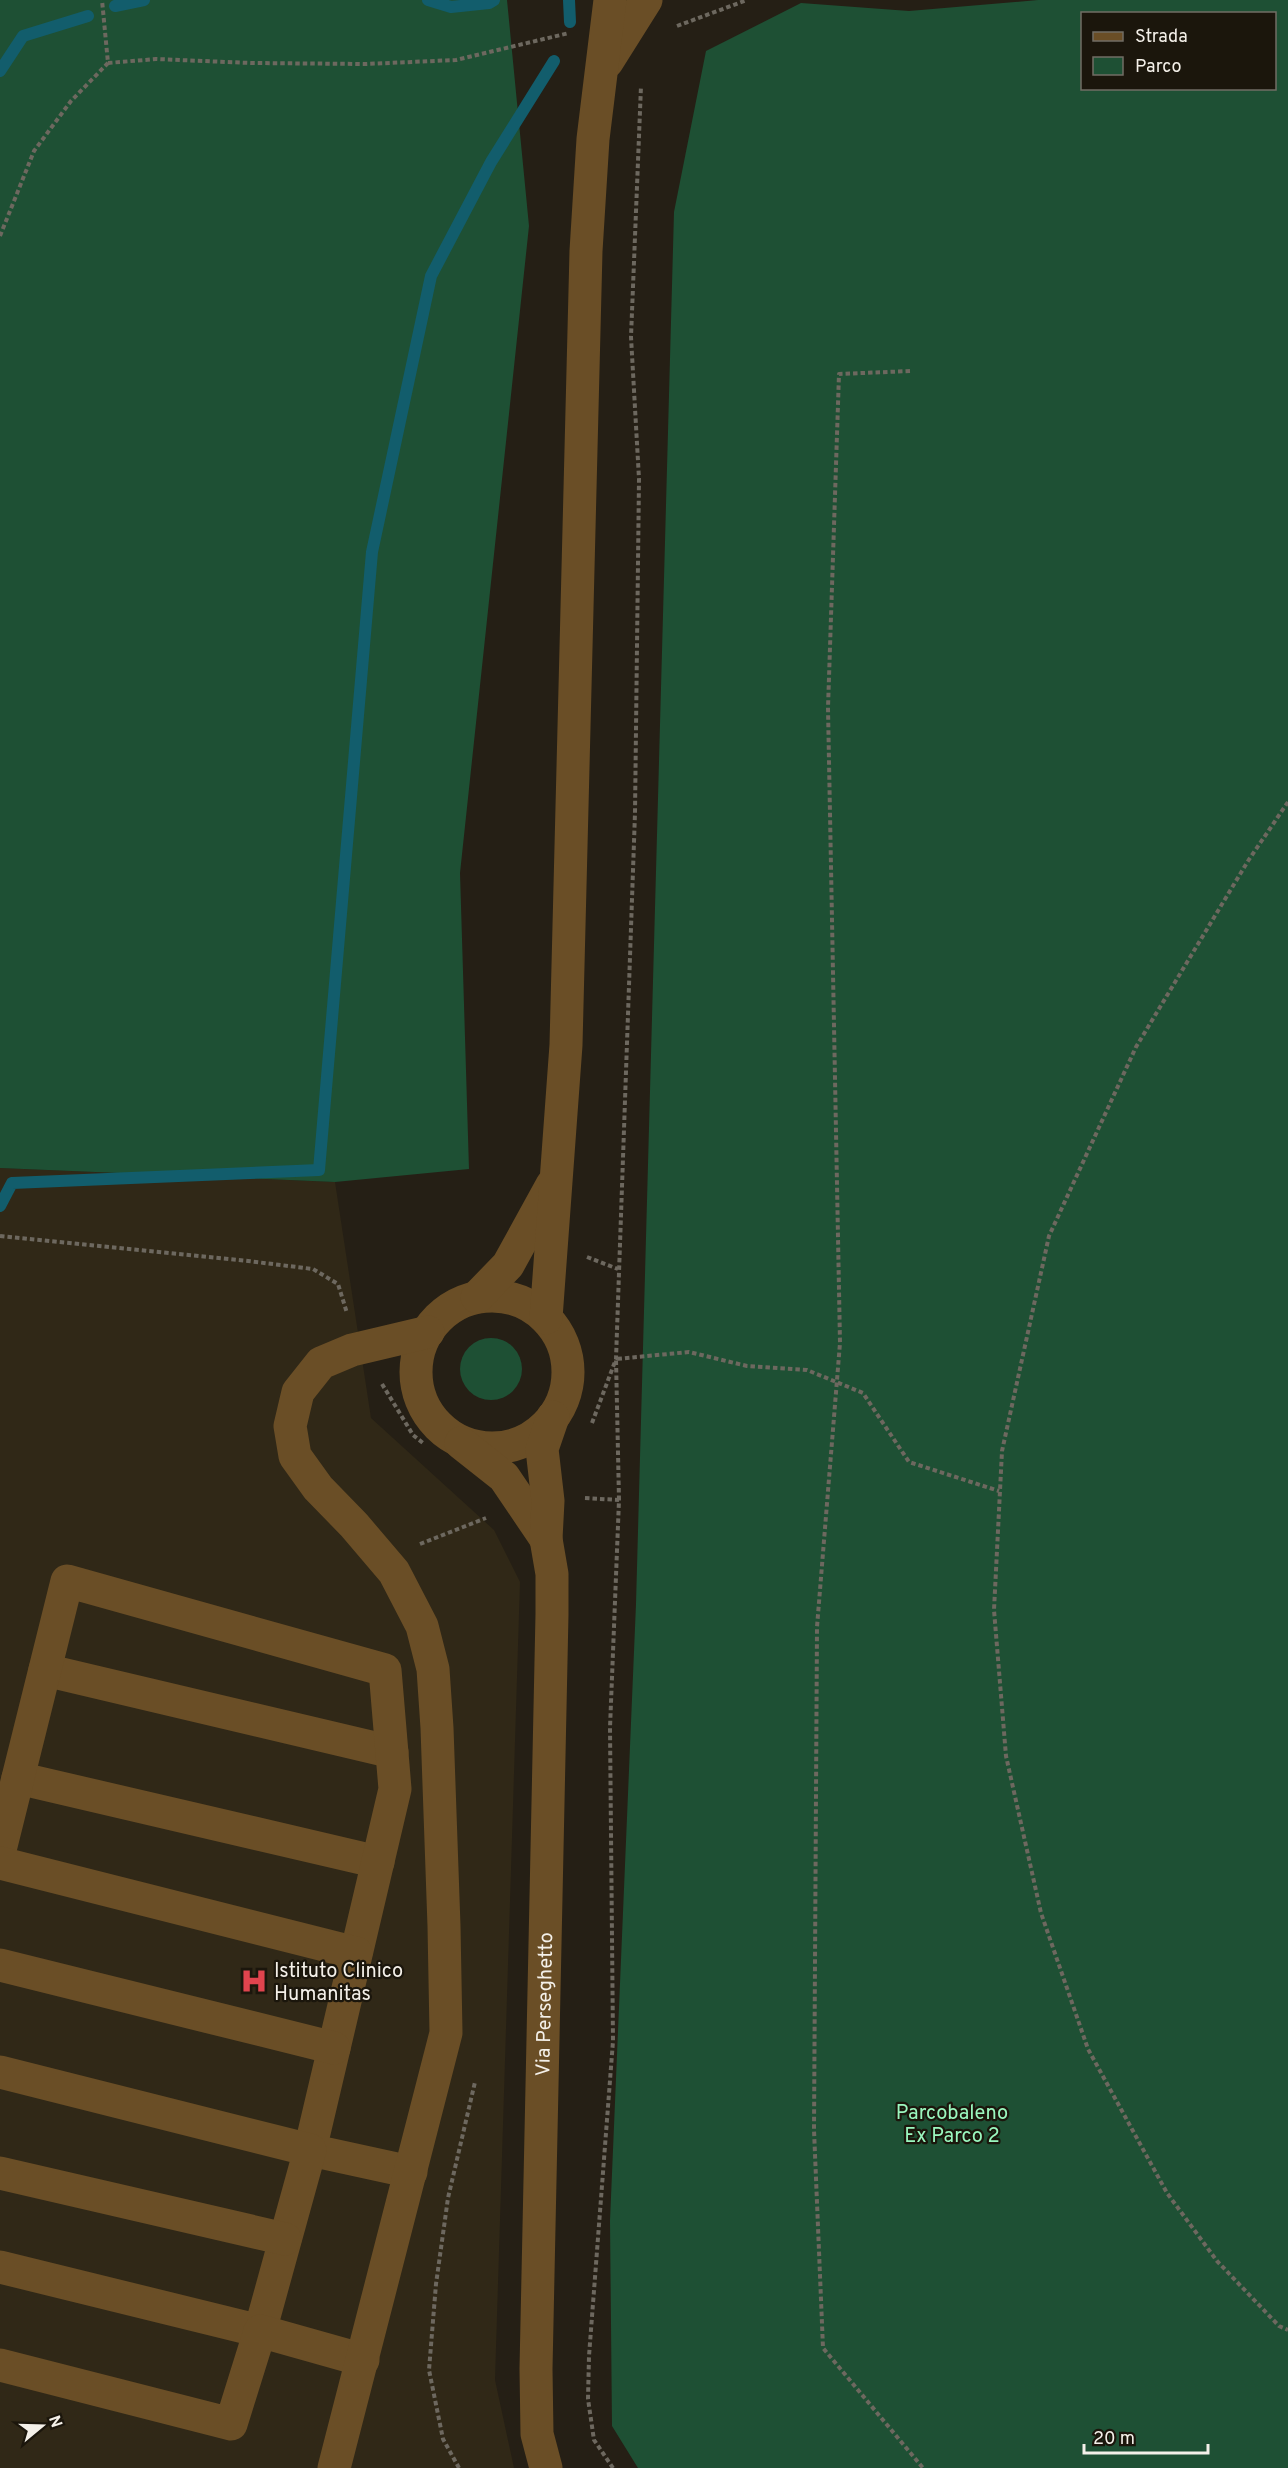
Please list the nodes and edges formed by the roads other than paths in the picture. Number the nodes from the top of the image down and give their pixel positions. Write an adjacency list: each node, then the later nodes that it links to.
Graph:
1 (646, 0): 3 (street)
2 (608, 13): 3 (street)
3 (603, 69): 4 (street)
4 (558, 1175): 5 (street); 6 (street)
5 (477, 1297): 6 (street); 7 (street)
6 (546, 1318): 10 (street)
7 (428, 1332): 8 (street); 9 (street)
8 (365, 1348): 9 (street); 24 (street)
9 (418, 1384): 11 (street)
10 (553, 1417): 11 (street); 12 (street, Via Perseghetto)
11 (452, 1436): 12 (street, Via Perseghetto)
12 (546, 1539): 32 (street, Via Perseghetto)
13 (45, 1670): 14 (street); 14 (street); 15 (street)
14 (392, 1752): 17 (street)
15 (18, 1778): 16 (street); 17 (street)
16 (0, 1850)
17 (378, 1862): 19 (street)
18 (0, 1863): 19 (street)
19 (356, 1953): 21 (street)
20 (0, 1965): 21 (street)
21 (334, 2048): 23 (street)
22 (0, 2072): 23 (street)
23 (310, 2150): 24 (street); 26 (street)
24 (411, 2172): 29 (street)
25 (0, 2173): 26 (street)
26 (285, 2239): 28 (street)
27 (0, 2267): 28 (street)
28 (260, 2331): 29 (street); 30 (street)
29 (363, 2360): 31 (street)
30 (0, 2365)
31 (334, 2468)
32 (546, 2468)

